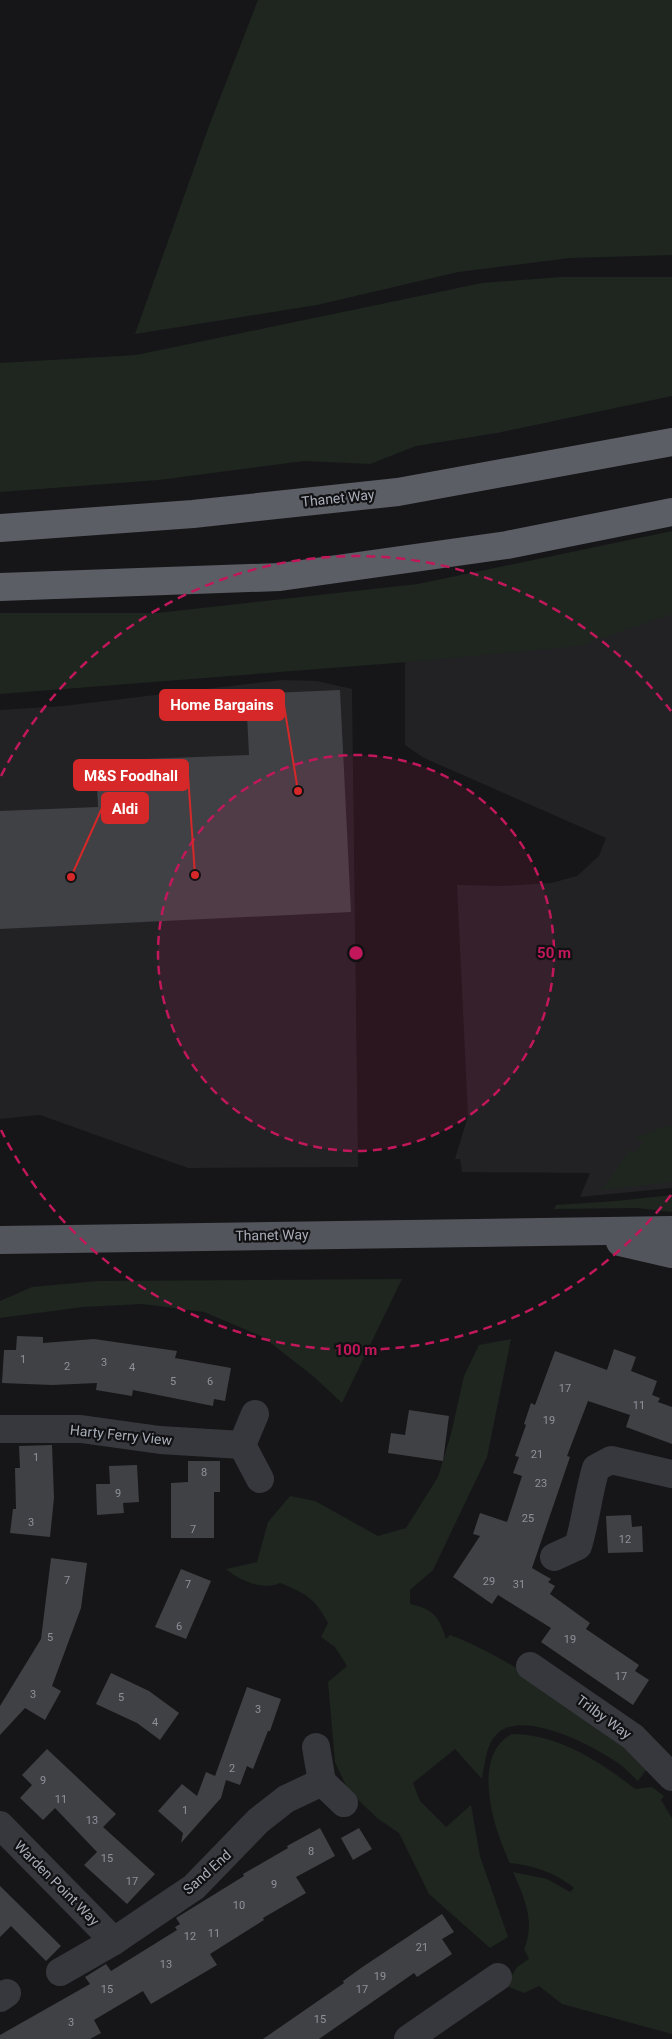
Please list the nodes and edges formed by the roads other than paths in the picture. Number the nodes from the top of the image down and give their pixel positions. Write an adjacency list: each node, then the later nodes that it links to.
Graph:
1 (672, 442): 3 (highway, Thanet Way)
2 (672, 512): 4 (highway)
3 (4, 527)
4 (0, 587)
5 (544, 1230): 6 (main road, Thanet Way); 7 (main road, Thanet Way); 8 (main road, Thanet Way)
6 (672, 1230)
7 (0, 1240)
8 (672, 1254)
9 (255, 1414): 11 (street)
10 (0, 1429): 11 (street, Harty Ferry View)
11 (242, 1444): 13 (street)
12 (672, 1474): 14 (street)
13 (260, 1479)
14 (554, 1557)
15 (530, 1666): 17 (street, Trilby Way)
16 (316, 1747): 18 (street)
17 (672, 1777)
18 (322, 1782): 19 (street); 21 (street, Sand End)
19 (344, 1803)
20 (0, 1825): 21 (street, Warden Point Way)
21 (114, 1941): 22 (street, Sand End)
22 (60, 1972)
23 (498, 1977): 24 (street)
24 (408, 2039)

